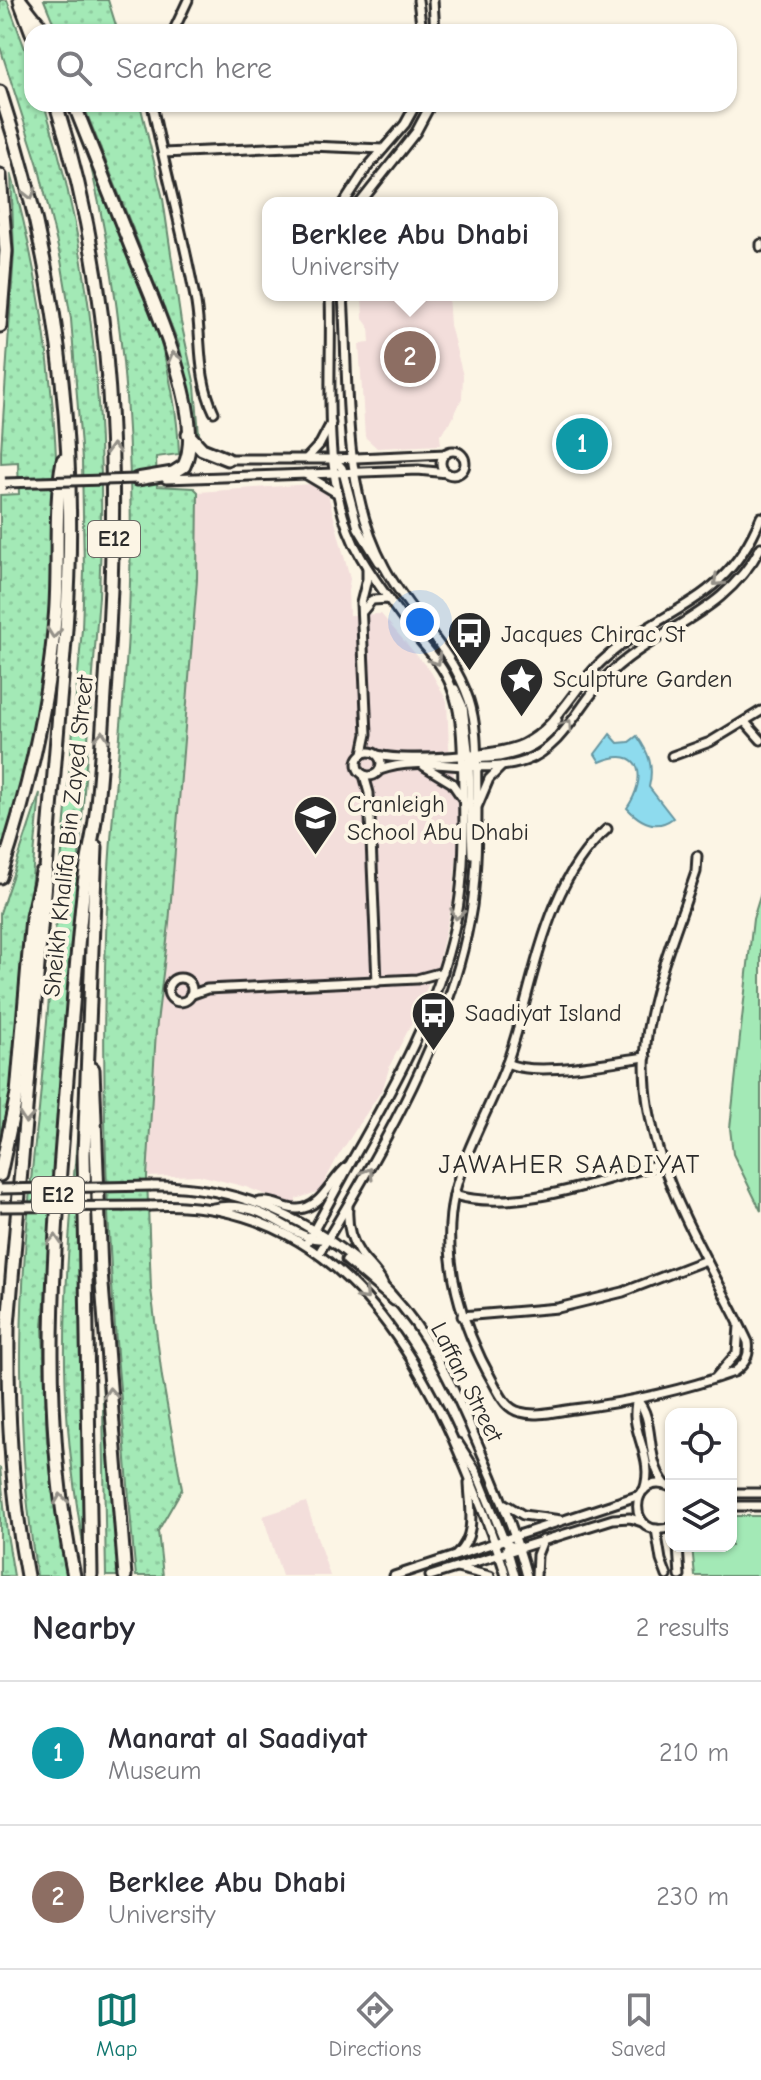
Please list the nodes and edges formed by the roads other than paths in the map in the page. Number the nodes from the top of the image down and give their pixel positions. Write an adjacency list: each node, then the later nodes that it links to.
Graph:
1 (20, 0): 5 (highway); 6 (highway)
2 (188, 0): 7 (street)
3 (418, 0): 8 (street)
4 (433, 0): 9 (street)
5 (29, 24)
6 (40, 24)
7 (177, 24)
8 (421, 24)
9 (434, 24)
10 (0, 92): 29 (highway, Sheikh Khalifa Bin Zayed Street / E12, one-way to 29)
11 (58, 112): 63 (highway, Sheikh Khalifa Bin Zayed Street / E12, one-way to 11)
12 (77, 112): 28 (highway, one-way to 12)
13 (154, 112): 18 (street)
14 (412, 112): 17 (street)
15 (427, 112): 22 (street)
16 (359, 148): 17 (street); 18 (street); 19 (street)
17 (383, 149): 19 (street)
18 (164, 153): 26 (street)
19 (366, 169): 21 (street)
20 (0, 175): 25 (highway)
21 (348, 197)
22 (365, 197)
23 (330, 301): 27 (street)
24 (343, 301): 31 (street)
25 (0, 326)
26 (214, 412)
27 (332, 417): 33 (street); 34 (street)
28 (187, 434): 32 (highway); 39 (highway)
29 (67, 444): 65 (highway, Sheikh Khalifa Bin Zayed Street / E12); 68 (highway, one-way to 68)
30 (446, 454): 31 (street); 37 (street); 37 (street)
31 (353, 458): 34 (street); 36 (street)
32 (227, 459): 33 (street)
33 (305, 459): 34 (street)
34 (334, 459): 35 (street)
35 (338, 472): 36 (street); 38 (street); 41 (street); 45 (street)
36 (354, 472): 37 (street); 45 (street)
37 (447, 473)
38 (303, 474): 39 (street); 41 (street)
39 (137, 479): 40 (street, bridge)
40 (2, 482)
41 (336, 492): 44 (street)
42 (761, 517): 55 (street, one-way to 55)
43 (761, 547): 57 (street, one-way to 43)
44 (367, 566): 46 (street); 47 (street)
45 (384, 567): 55 (street)
46 (389, 599): 47 (street); 55 (street, one-way to 55)
47 (362, 613): 50 (street)
48 (761, 711): 49 (street)
49 (745, 722): 51 (street); 54 (street)
50 (367, 734): 52 (street); 53 (street)
51 (761, 740)
52 (363, 753): 53 (street); 59 (street)
53 (377, 754): 55 (street); 58 (street)
54 (672, 756)
55 (470, 760): 56 (street); 57 (street); 61 (street); 62 (street); 67 (street)
56 (422, 765): 58 (street); 61 (street)
57 (504, 765): 62 (street)
58 (379, 771): 59 (street); 60 (street)
59 (364, 775): 60 (street)
60 (369, 793): 72 (street)
61 (464, 805): 69 (street, one-way to 69)
62 (477, 807): 67 (street)
63 (96, 814): 76 (highway); 123 (highway, Sheikh Khalifa Bin Zayed Street / E12, one-way to 63)
64 (607, 829): 78 (street)
65 (49, 854): 81 (highway); 122 (highway, Sheikh Khalifa Bin Zayed Street / E12, one-way to 122)
66 (697, 856): 77 (street)
67 (476, 867): 85 (street, one-way to 67)
68 (0, 877)
69 (443, 972): 70 (street); 75 (street)
70 (417, 979): 72 (street); 75 (street)
71 (187, 981): 73 (street); 74 (street); 74 (street)
72 (377, 982): 73 (street)
73 (207, 989): 74 (street)
74 (190, 995)
75 (434, 996): 80 (street)
76 (89, 1005): 121 (highway); 124 (highway, one-way to 76)
77 (646, 1057): 78 (street); 79 (street)
78 (507, 1063): 83 (street)
79 (661, 1163): 83 (street); 90 (street)
80 (350, 1165): 84 (street); 87 (street)
81 (0, 1175)
82 (0, 1189): 84 (street, Laffan Street, bridge)
83 (454, 1195): 93 (street)
84 (259, 1202): 87 (street, Laffan Street)
85 (348, 1206): 88 (street); 91 (street)
86 (0, 1207): 87 (street, Laffan Street, bridge)
87 (310, 1237): 88 (street, Laffan Street); 88 (street); 89 (street, Laffan Street)
88 (326, 1241): 89 (street); 91 (street, Laffan Street); 92 (street)
89 (319, 1253): 95 (street, Laffan Street, one-way to 95)
90 (706, 1260): 93 (street); 94 (street)
91 (383, 1286): 92 (street, Laffan Street)
92 (400, 1304): 102 (street, Laffan Street)
93 (462, 1316): 94 (street)
94 (637, 1400): 97 (street); 99 (street)
95 (452, 1438): 96 (street, Laffan Street); 110 (street)
96 (469, 1477): 112 (street, Laffan Street); 117 (street)
97 (665, 1482)
98 (665, 1485): 99 (street)
99 (642, 1492): 105 (street); 106 (street)
100 (737, 1493): 101 (street)
101 (761, 1493)
102 (503, 1503): 105 (street); 109 (street, Laffan Street)
103 (737, 1506): 104 (street)
104 (761, 1506)
105 (563, 1520): 109 (street)
106 (642, 1522): 108 (street); 111 (street)
107 (665, 1528): 108 (street)
108 (656, 1529): 119 (street)
109 (515, 1536): 110 (street); 113 (street, Laffan Street)
110 (504, 1540): 112 (street); 113 (street)
111 (543, 1540): 113 (street); 131 (street)
112 (494, 1542): 114 (street); 116 (street, Laffan Street); 117 (street)
113 (519, 1548): 114 (street); 130 (street, Laffan Street)
114 (508, 1551): 116 (street); 129 (street)
115 (679, 1552): 118 (street)
116 (498, 1554): 120 (street); 128 (street, Laffan Street)
117 (455, 1556): 125 (street)
118 (679, 1557): 119 (street); 133 (street)
119 (661, 1560): 132 (street)
120 (455, 1568): 126 (street); 127 (street)
121 (91, 1575)
122 (24, 1576)
123 (74, 1576)
124 (125, 1576)
125 (394, 1576)
126 (430, 1576)
127 (490, 1576)
128 (506, 1576)
129 (515, 1576)
130 (527, 1576)
131 (536, 1576)
132 (667, 1576)
133 (680, 1576)

